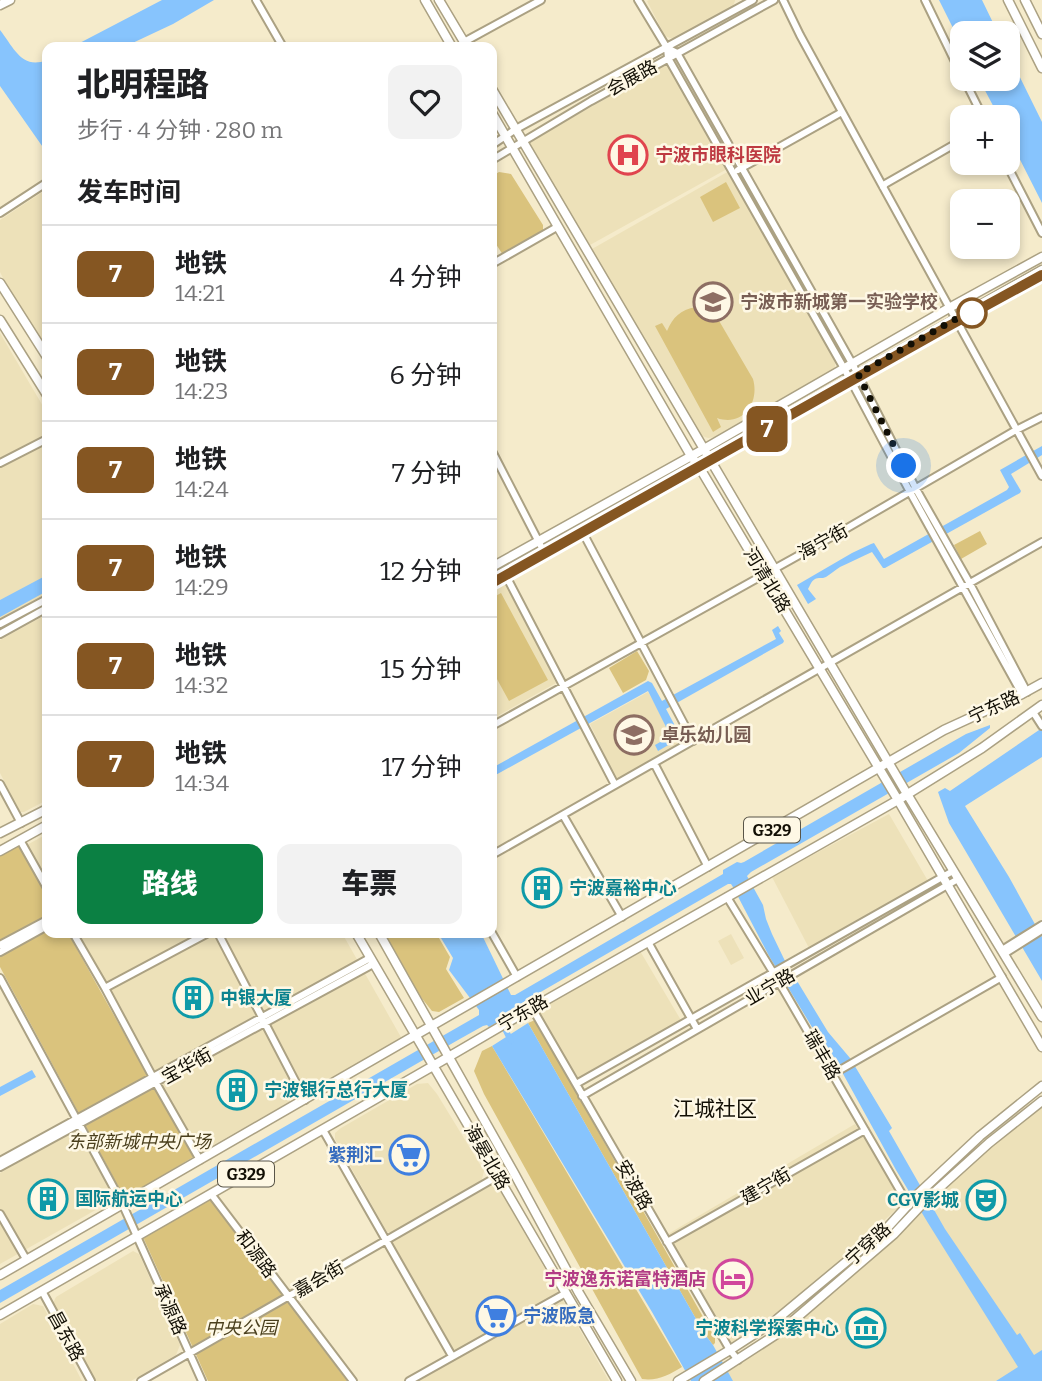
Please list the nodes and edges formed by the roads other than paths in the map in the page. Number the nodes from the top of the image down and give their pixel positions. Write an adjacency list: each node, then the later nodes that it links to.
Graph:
1 (10, 0): 13 (main road)
2 (256, 0): 15 (street)
3 (425, 0): 16 (main road)
4 (439, 0): 17 (main road)
5 (541, 0): 18 (street)
6 (638, 0): 19 (street)
7 (774, 0): 21 (street, 会展路)
8 (783, 0): 25 (street)
9 (925, 0): 20 (street)
10 (1008, 0): 23 (main road)
11 (1025, 0): 14 (main road)
12 (748, 1): 19 (street, 会展路)
13 (0, 5)
14 (1042, 34)
15 (280, 42)
16 (449, 42)
17 (465, 42)
18 (469, 42)
19 (667, 48): 21 (street); 22 (street); 27 (street, 会展路)
20 (950, 51)
21 (677, 53): 22 (street, 会展路); 34 (street)
22 (668, 58): 29 (street, 会展路); 35 (street)
23 (1042, 68)
24 (497, 97): 27 (main road, 河清北路)
25 (842, 112): 34 (street); 38 (street)
26 (497, 123): 28 (main road, 河清北路)
27 (516, 129): 28 (street, 会展路); 29 (main road, 河清北路)
28 (504, 137): 30 (street, 会展路); 32 (main road, 河清北路)
29 (523, 141): 32 (street, 会展路); 56 (main road, 河清北路)
30 (497, 142)
31 (950, 147): 38 (street)
32 (511, 148): 33 (street, 会展路); 40 (main road, 河清北路)
33 (497, 157)
34 (741, 168): 35 (street); 50 (street)
35 (733, 172): 50 (street)
36 (1012, 175): 41 (street)
37 (42, 186): 39 (street)
38 (883, 187): 46 (street)
39 (0, 214)
40 (557, 227): 43 (street); 57 (main road, 河清北路)
41 (1042, 233)
42 (1042, 257): 46 (main road)
43 (497, 261)
44 (1042, 271): 48 (main road)
45 (0, 283): 49 (main road)
46 (949, 308): 48 (street); 50 (main road)
47 (0, 320): 52 (main road)
48 (955, 320): 51 (main road); 54 (street)
49 (42, 349)
50 (849, 367): 51 (street); 56 (main road)
51 (854, 376): 58 (main road); 63 (street)
52 (42, 387)
53 (1042, 417): 54 (street, 海宁街)
54 (1016, 430): 62 (street); 63 (street, 海宁街)
55 (42, 442): 60 (street)
56 (704, 449): 57 (main road); 58 (main road, 河清北路)
57 (691, 456): 61 (main road, 河清北路); 65 (main road)
58 (709, 458): 61 (main road); 69 (main road, 河清北路)
59 (497, 460): 65 (street)
60 (0, 463)
61 (698, 465): 64 (main road); 71 (main road, 河清北路)
62 (1042, 476)
63 (913, 490): 69 (street, 海宁街); 73 (street)
64 (581, 529): 67 (main road); 78 (street)
65 (538, 541): 67 (street); 68 (main road)
66 (1042, 542): 73 (street)
67 (543, 550): 70 (main road)
68 (497, 564)
69 (775, 569): 71 (street, 海宁街); 79 (main road, 河清北路)
70 (504, 572): 72 (main road); 82 (street)
71 (764, 575): 78 (street, 海宁街); 80 (main road, 河清北路)
72 (497, 576)
73 (966, 584): 79 (street); 83 (street)
74 (42, 602): 76 (street)
75 (42, 611): 77 (street)
76 (0, 624)
77 (0, 634)
78 (642, 643): 82 (street, 海宁街); 87 (street)
79 (830, 663): 80 (street); 89 (main road, 河清北路)
80 (820, 669): 87 (street); 90 (main road, 河清北路)
81 (1042, 683): 83 (main road, 宁东路 / G329)
82 (564, 686): 85 (street, 海宁街); 92 (street)
83 (1025, 693): 89 (main road, 宁东路 / G329)
84 (1039, 709): 86 (street); 93 (main road, 宁东路 / G329)
85 (497, 723)
86 (1042, 726)
87 (693, 741): 88 (street)
88 (654, 763): 92 (street); 103 (street)
89 (888, 763): 90 (main road, 宁东路 / G329); 93 (main road, 河清北路)
90 (879, 768): 94 (main road, 河清北路); 103 (main road, 宁东路 / G329)
91 (0, 784): 97 (street)
92 (615, 785): 96 (street)
93 (907, 794): 94 (main road, 宁东路 / G329); 104 (main road, 河清北路)
94 (898, 800): 106 (main road, 河清北路); 107 (main road, 宁东路 / G329)
95 (42, 811): 97 (main road)
96 (563, 815): 102 (street); 108 (street)
97 (21, 823): 99 (main road)
98 (42, 828): 100 (main road)
99 (0, 834)
100 (20, 840): 101 (main road); 105 (street)
101 (0, 851)
102 (497, 852)
103 (708, 867): 108 (main road, 宁东路 / G329)
104 (955, 875): 106 (street, 业宁路); 121 (main road, 河清北路)
105 (42, 879)
106 (945, 881): 123 (street, 业宁路); 125 (main road, 河清北路); 127 (street, 业宁路)
107 (727, 897): 118 (main road, 宁东路 / G329); 123 (street, 瑞丰路)
108 (622, 917): 124 (main road, 宁东路 / G329)
109 (42, 923): 119 (street)
110 (1042, 927): 121 (street)
111 (42, 929): 120 (street)
112 (76, 938): 128 (street)
113 (199, 938): 128 (street)
114 (220, 938): 132 (street)
115 (359, 938): 122 (main road, 海晏北路)
116 (382, 938): 133 (main road, 海晏北路)
117 (495, 938): 124 (street)
118 (648, 942): 129 (main road, 宁东路 / G329); 131 (street)
119 (0, 945)
120 (0, 952)
121 (1003, 952): 130 (main road, 河清北路)
122 (372, 961): 132 (street, 宝华街); 135 (main road, 海晏北路)
123 (774, 972): 127 (street, 瑞丰路); 131 (street, 业宁路)
124 (517, 977): 133 (main road, 宁东路 / G329)
125 (1002, 977): 136 (main road, 河清北路); 139 (street)
126 (0, 978): 146 (street, 承源路)
127 (779, 982): 134 (street, 业宁路); 139 (street, 瑞丰路)
128 (105, 988): 140 (street)
129 (532, 1008): 137 (main road, 宁东路 / G329); 141 (street, 安波路)
130 (1042, 1017)
131 (692, 1019): 134 (street); 141 (street, 业宁路)
132 (262, 1021): 140 (street, 宝华街); 144 (street)
133 (431, 1027): 135 (main road, 宁东路 / G329); 137 (main road, 海晏北路)
134 (698, 1029): 143 (street, 业宁路)
135 (415, 1035): 138 (main road, 海晏北路); 144 (main road, 宁东路 / G329)
136 (1042, 1047)
137 (449, 1057): 138 (main road, 宁东路 / G329); 177 (main road, 海晏北路)
138 (433, 1066): 148 (main road, 宁东路 / G329); 152 (main road, 海晏北路)
139 (833, 1074): 147 (street, 瑞丰路)
140 (154, 1080): 146 (street, 宝华街); 149 (street)
141 (576, 1084): 143 (street, 安波路)
142 (1042, 1086): 155 (main road, 宁穿路)
143 (582, 1096): 160 (street, 安波路)
144 (305, 1100): 149 (main road, 宁东路 / G329)
145 (1042, 1101): 157 (main road, 宁穿路)
146 (77, 1122): 150 (street, 宝华街); 151 (street, 宝华街); 154 (street, 承源路)
147 (865, 1129): 155 (street, 瑞丰路); 160 (street, 建宁街)
148 (323, 1130): 153 (main road, 宁东路 / G329); 159 (street)
149 (200, 1160): 154 (main road, 宁东路 / G329)
150 (0, 1161)
151 (0, 1167)
152 (498, 1176): 159 (street, 嘉会街); 164 (main road, 海晏北路)
153 (211, 1194): 158 (main road, 宁东路 / G329); 165 (street, 和源路)
154 (122, 1203): 158 (street, 承源路); 161 (main road, 宁东路 / G329)
155 (908, 1205): 157 (street, 瑞丰路); 167 (main road, 宁穿路)
156 (0, 1214): 161 (street)
157 (913, 1214): 170 (main road, 宁穿路)
158 (137, 1237): 163 (main road, 宁东路 / G329); 168 (street, 承源路)
159 (386, 1240): 165 (street, 嘉会街); 169 (street)
160 (667, 1242): 167 (street, 安波路)
161 (26, 1259): 162 (main road, 宁东路 / G329)
162 (0, 1275)
163 (42, 1292): 166 (main road, 宁东路 / G329); 171 (street, 昌东路)
164 (566, 1293): 169 (street); 176 (main road, 海晏北路)
165 (288, 1296): 168 (street, 嘉会街); 174 (street, 和源路)
166 (0, 1315)
167 (730, 1350): 170 (street, 安波路); 178 (main road, 宁穿路)
168 (190, 1353): 172 (street, 嘉会街); 173 (street, 承源路)
169 (452, 1356): 175 (street)
170 (738, 1360): 179 (main road, 宁穿路)
171 (91, 1381)
172 (141, 1381)
173 (202, 1381)
174 (353, 1381)
175 (409, 1381)
176 (617, 1381)
177 (631, 1381)
178 (678, 1381)
179 (704, 1381)

